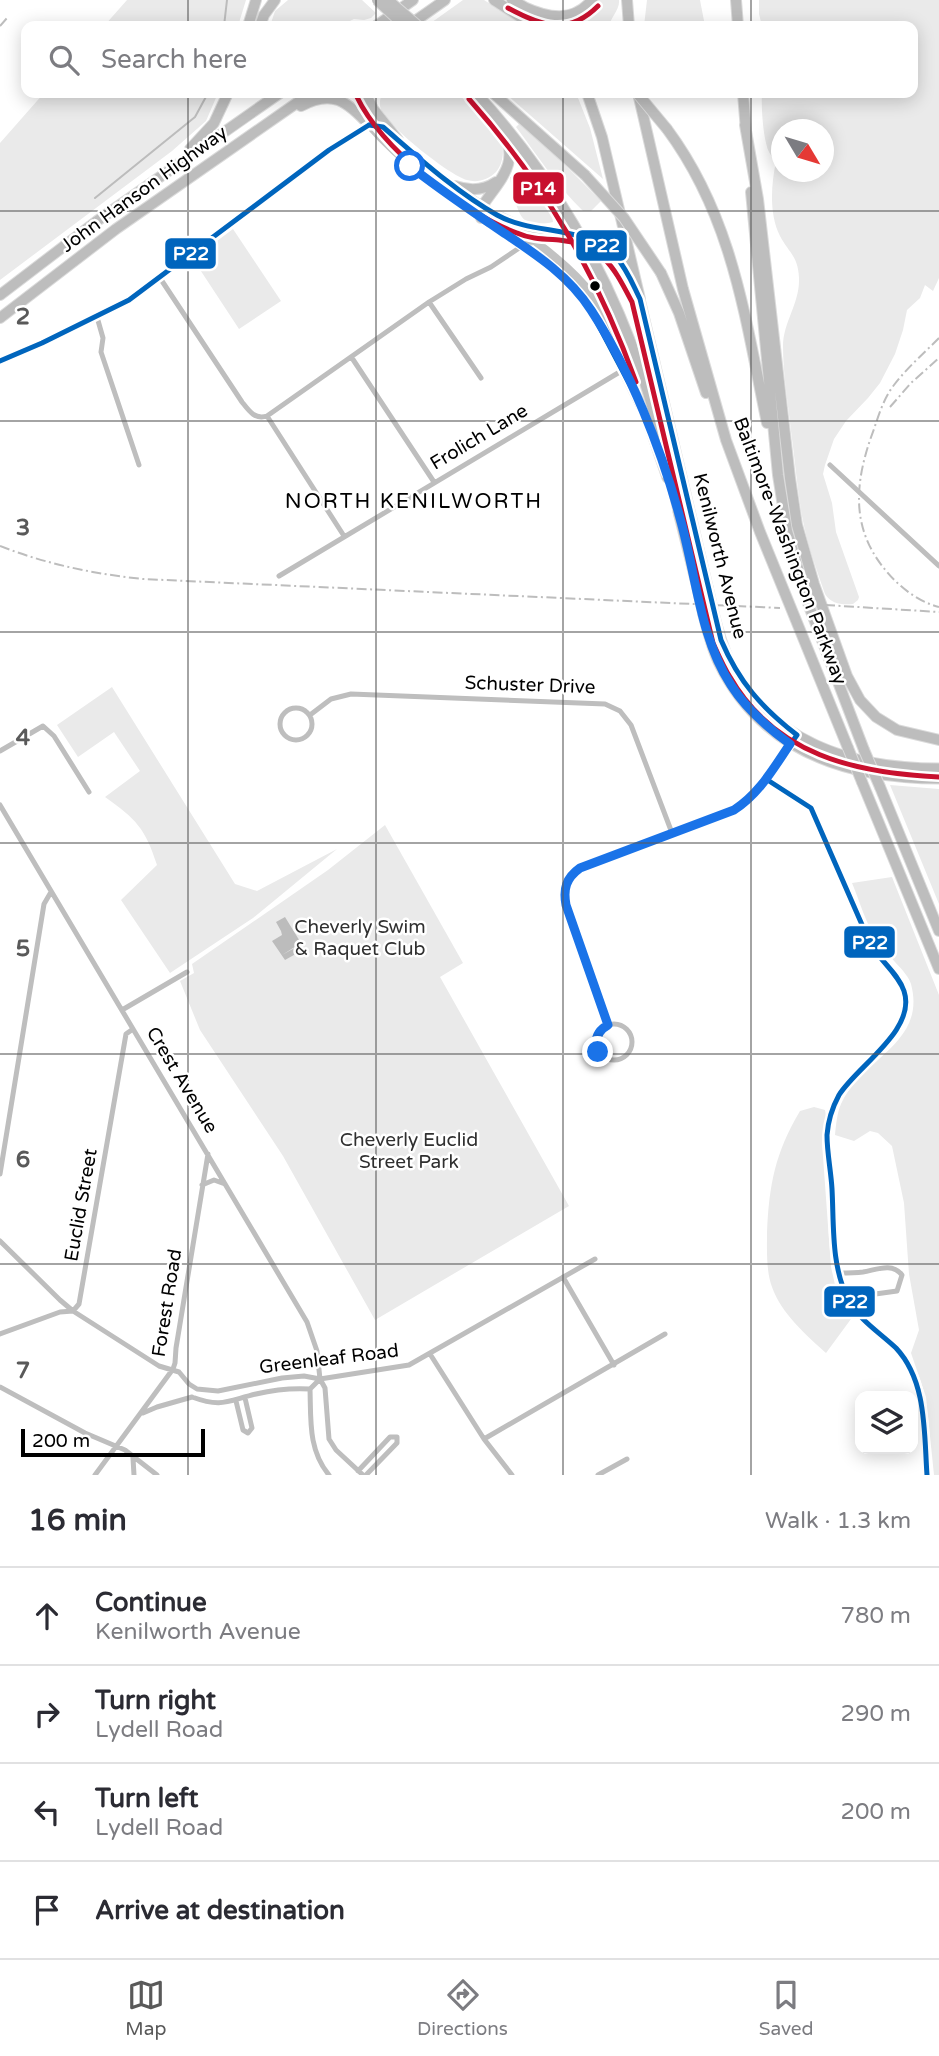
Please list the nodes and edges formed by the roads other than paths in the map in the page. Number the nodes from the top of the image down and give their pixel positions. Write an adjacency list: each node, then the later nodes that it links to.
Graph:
1 (256, 0): 13 (highway)
2 (275, 0): 14 (highway)
3 (376, 0): 16 (highway, bridge)
4 (388, 0): 17 (highway, bridge)
5 (413, 0): 15 (highway)
6 (445, 0): 18 (highway)
7 (494, 0): 19 (highway)
8 (512, 0): 12 (highway)
9 (592, 0): 12 (highway)
10 (627, 0): 21 (highway)
11 (736, 0): 22 (highway)
12 (524, 7): 20 (highway)
13 (250, 21)
14 (262, 21)
15 (383, 21)
16 (403, 21)
17 (405, 21)
18 (416, 21)
19 (526, 21)
20 (547, 21)
21 (629, 21)
22 (738, 21)
23 (226, 98): 39 (highway)
24 (273, 98): 39 (highway, John Hanson Highway)
25 (304, 98): 36 (highway, John Hanson Highway)
26 (366, 98): 34 (highway); 37 (highway)
27 (480, 98): 33 (highway)
28 (499, 98): 58 (highway, bridge)
29 (589, 98): 49 (highway)
30 (638, 98): 58 (highway, Baltimore-Washington Parkway)
31 (641, 98): 61 (highway, bridge)
32 (743, 98): 35 (highway, Baltimore-Washington Parkway)
33 (493, 112): 38 (highway); 45 (highway)
34 (369, 125): 36 (highway); 37 (main road, Kenilworth Avenue); 43 (main road, Kenilworth Avenue); 47 (main road)
35 (745, 125): 61 (highway, Baltimore-Washington Parkway); 69 (highway)
36 (263, 126): 52 (highway, John Hanson Highway)
37 (398, 140): 40 (main road, Kenilworth Avenue)
38 (504, 174): 40 (highway); 41 (highway)
39 (150, 183): 48 (highway, John Hanson Highway)
40 (455, 186): 41 (main road, Kenilworth Avenue)
41 (483, 205): 42 (main road, Kenilworth Avenue); 43 (highway)
42 (499, 216): 44 (main road); 46 (main road, Kenilworth Avenue)
43 (481, 218): 46 (main road, Kenilworth Avenue)
44 (556, 232): 45 (main road); 46 (main road)
45 (580, 234): 49 (main road, Kenilworth Avenue); 63 (highway)
46 (527, 243): 50 (street); 55 (main road, Kenilworth Avenue)
47 (160, 278): 51 (main road); 57 (street)
48 (0, 295)
49 (640, 299): 68 (main road, Kenilworth Avenue, bridge)
50 (429, 302): 53 (street); 56 (street)
51 (97, 317): 54 (main road); 59 (street)
52 (0, 318)
53 (352, 358): 57 (street); 62 (street)
54 (0, 361)
55 (624, 370): 62 (street, Frolich Lane); 63 (main road, Kenilworth Avenue)
56 (481, 378)
57 (267, 416): 64 (street)
58 (726, 440): 80 (highway, Baltimore-Washington Parkway, bridge)
59 (139, 465)
60 (830, 465): 65 (street)
61 (778, 475): 79 (highway, Baltimore-Washington Parkway, bridge)
62 (434, 482): 64 (street, Frolich Lane)
63 (680, 517): 70 (main road, Kenilworth Avenue, bridge)
64 (344, 536): 66 (street, Frolich Lane)
65 (939, 566)
66 (279, 576)
67 (310, 715): 67 (street); 77 (street, Schuster Drive)
68 (797, 734): 70 (street); 72 (main road, Kenilworth Avenue)
69 (939, 740)
70 (790, 744): 73 (street); 74 (main road, Kenilworth Avenue)
71 (0, 751): 75 (street)
72 (939, 768)
73 (766, 779): 77 (street); 91 (street)
74 (939, 779)
75 (89, 792)
76 (0, 805): 78 (street, Crest Avenue)
77 (672, 833): 83 (street)
78 (51, 892): 82 (street, Crest Avenue); 86 (street)
79 (939, 931)
80 (939, 969)
81 (187, 972): 82 (street)
82 (122, 1010): 84 (street, Crest Avenue)
83 (608, 1025): 83 (street)
84 (133, 1029): 85 (street, Crest Avenue); 94 (street, Euclid Street)
85 (208, 1154): 87 (street, Crest Avenue); 88 (street, Forest Road)
86 (0, 1174)
87 (226, 1184): 88 (street); 100 (street, Crest Avenue)
88 (202, 1185): 99 (street, Forest Road)
89 (0, 1241): 94 (street)
90 (595, 1259): 92 (street, Greenleaf Road)
91 (839, 1273): 93 (street); 93 (street)
92 (563, 1277): 97 (street, Greenleaf Road); 98 (street)
93 (852, 1304): 119 (street)
94 (73, 1311): 95 (street); 99 (street)
95 (0, 1334)
96 (665, 1334): 98 (street)
97 (430, 1354): 100 (street, Greenleaf Road); 108 (street)
98 (614, 1365): 108 (street)
99 (173, 1370): 102 (street); 107 (street, Forest Road)
100 (320, 1378): 102 (street, Greenleaf Road); 103 (street); 112 (street, Crest Avenue)
101 (0, 1387): 109 (street)
102 (197, 1389): 104 (street)
103 (310, 1389): 105 (street, Greenleaf Road); 116 (street)
104 (192, 1397): 106 (street, Greenleaf Road); 107 (street)
105 (245, 1398): 106 (street, Greenleaf Road); 106 (street)
106 (236, 1401)
107 (140, 1415): 109 (street, Forest Road)
108 (484, 1439): 117 (street)
109 (116, 1447): 110 (street); 113 (street, Forest Road)
110 (133, 1458): 114 (street); 115 (street)
111 (627, 1459): 118 (street)
112 (362, 1474): 112 (street)
113 (95, 1475)
114 (134, 1475)
115 (158, 1475)
116 (329, 1475)
117 (512, 1475)
118 (598, 1475)
119 (927, 1475)

